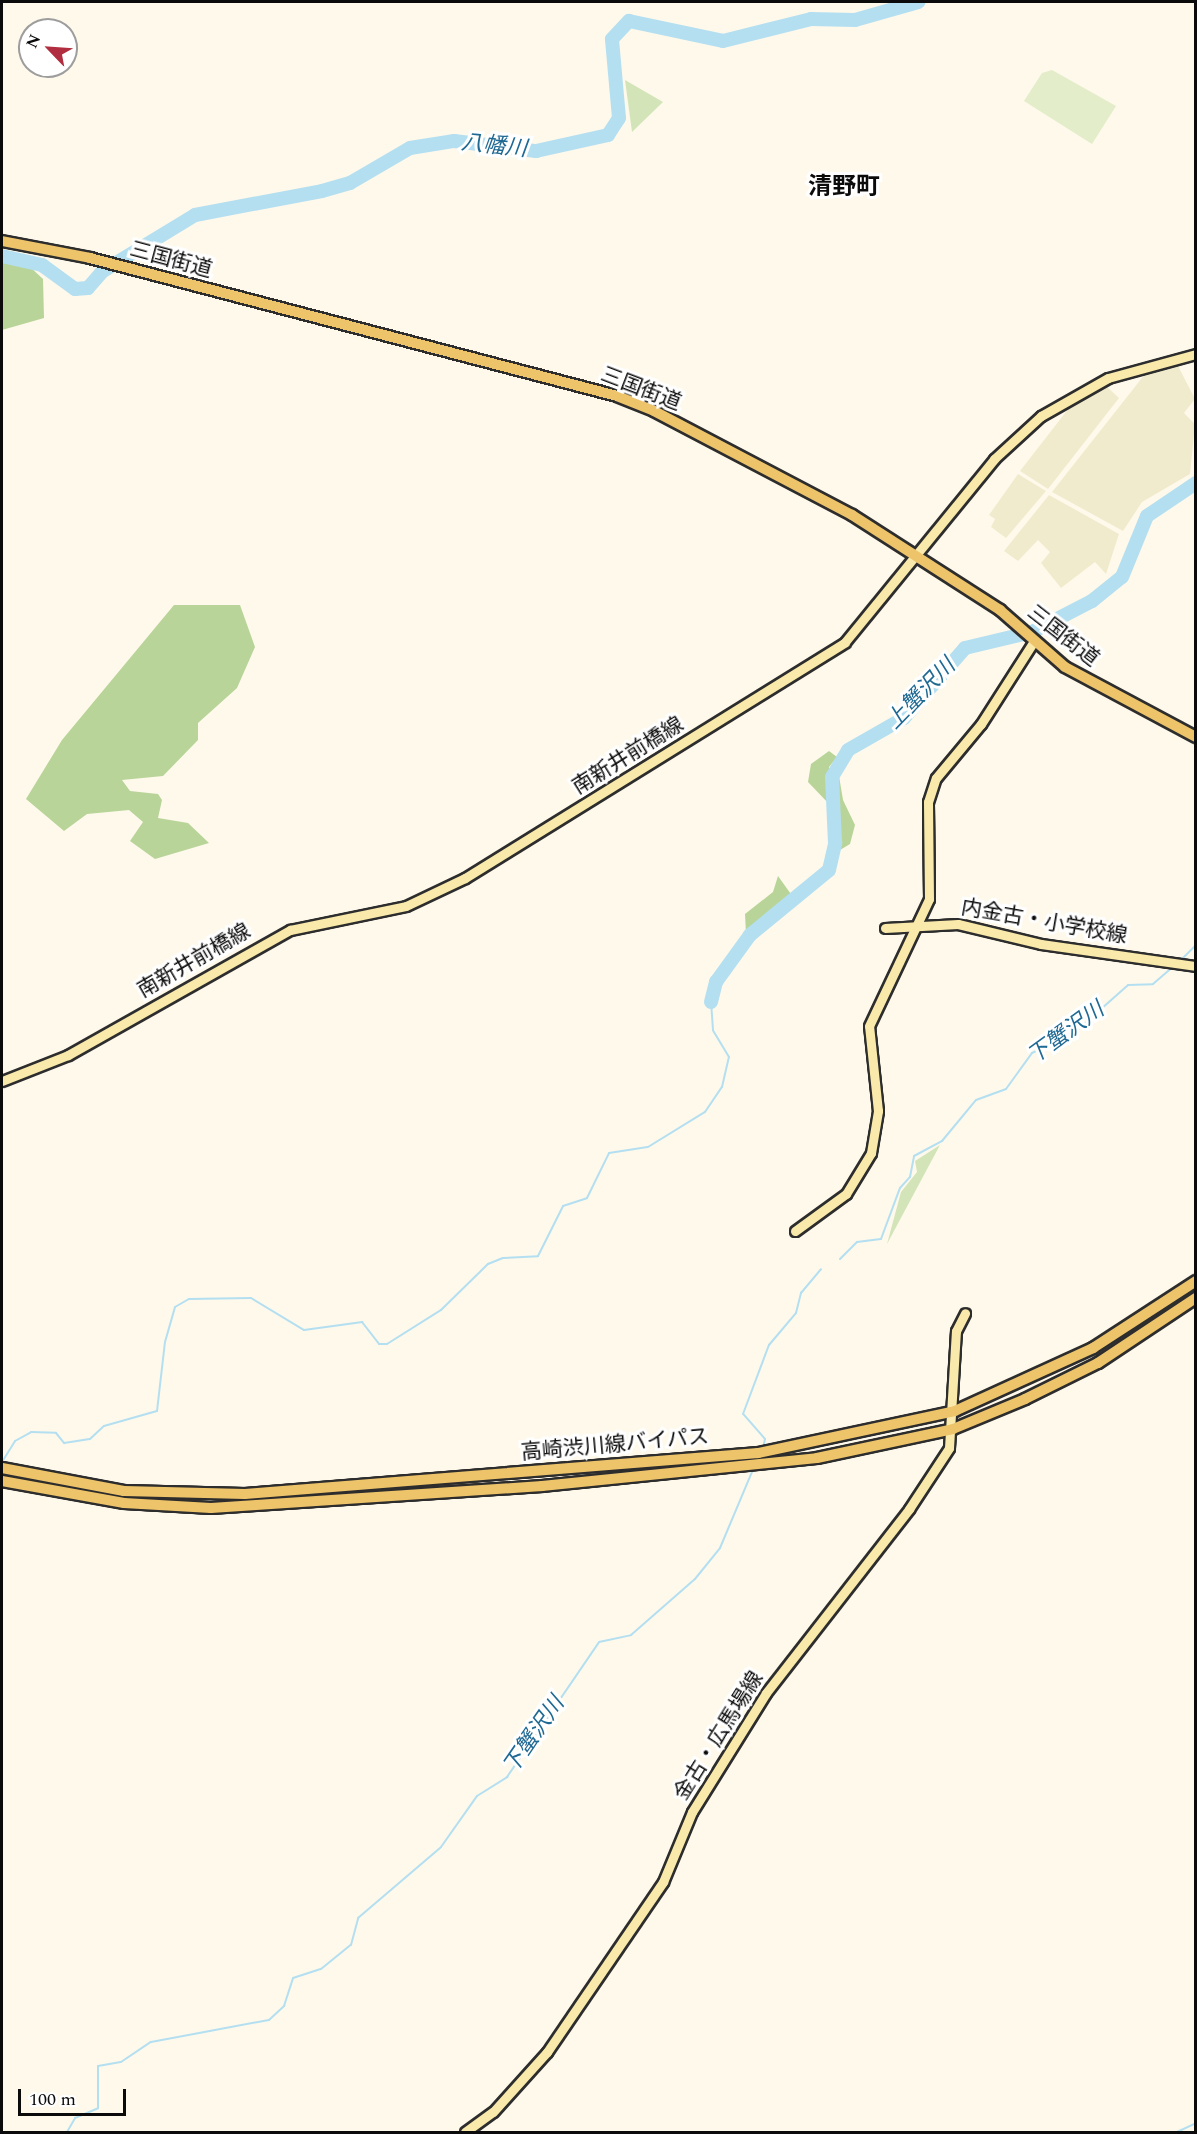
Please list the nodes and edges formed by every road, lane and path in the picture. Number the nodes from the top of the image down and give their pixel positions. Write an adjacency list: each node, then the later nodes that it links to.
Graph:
1 (2, 241): 3 (main road, 三国街道)
2 (1196, 354): 3 (street, 南新井前橋線)
3 (918, 556): 4 (main road, 三国街道); 9 (street, 南新井前橋線)
4 (1028, 636): 5 (main road, 三国街道); 6 (street)
5 (1196, 737)
6 (916, 926): 7 (street, 内金古・小学校線); 8 (street, 内金古・小学校線); 10 (street)
7 (885, 928)
8 (1196, 966)
9 (2, 1080)
10 (795, 1231)
11 (1196, 1281): 14 (main road, 高崎渋川線バイパス)
12 (1196, 1298): 15 (main road, 高崎渋川線バイパス)
13 (965, 1313): 14 (street, 金古・広馬場線)
14 (955, 1411): 15 (street, 金古・広馬場線); 16 (main road, 高崎渋川線バイパス)
15 (953, 1429): 17 (main road, 高崎渋川線バイパス); 18 (street, 金古・広馬場線)
16 (5, 1469)
17 (2, 1481)
18 (465, 2133)

